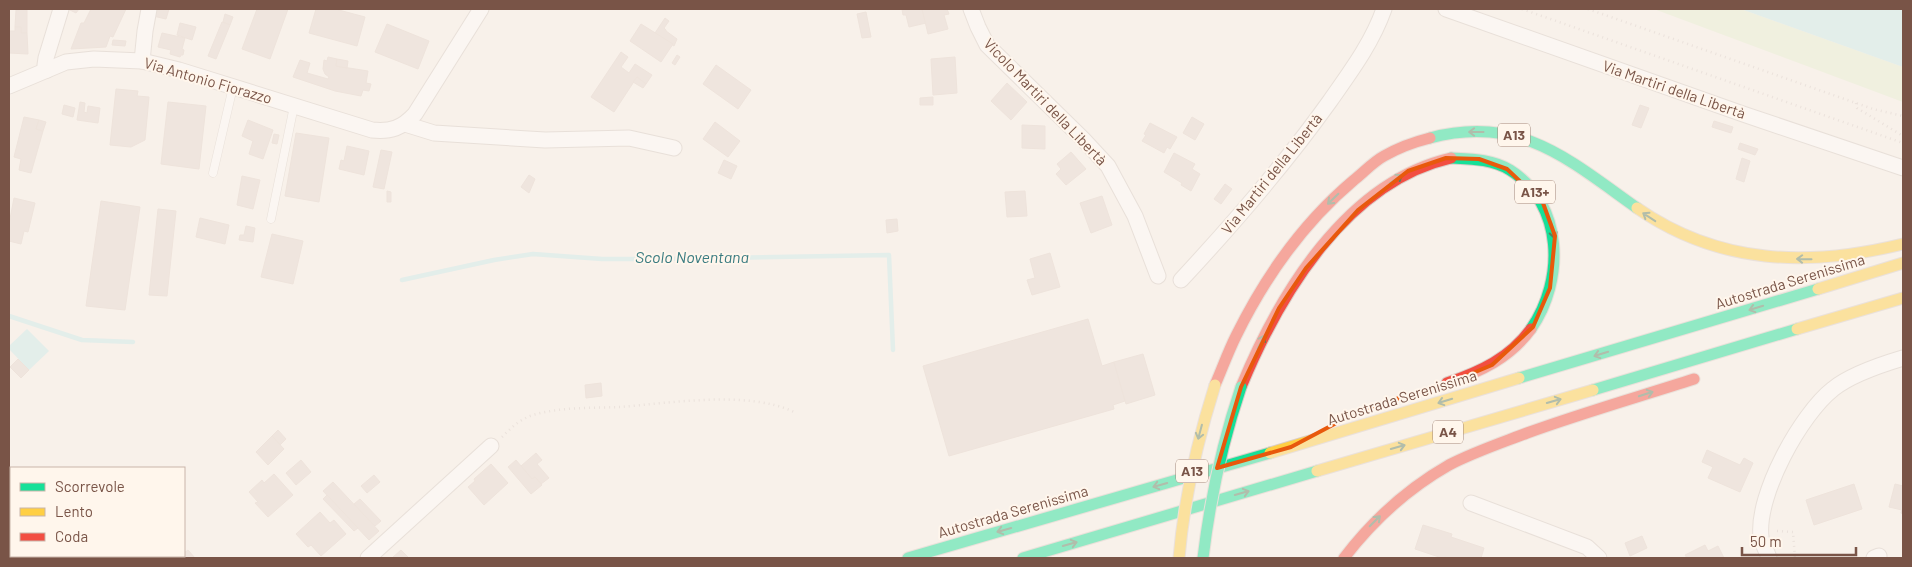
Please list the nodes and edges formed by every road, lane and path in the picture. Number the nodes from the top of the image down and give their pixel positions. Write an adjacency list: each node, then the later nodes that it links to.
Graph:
1 (61, 9): 10 (street)
2 (149, 9): 9 (street)
3 (481, 9): 16 (street)
4 (971, 9): 25 (street, Vicolo Martiri della Libertà)
5 (1384, 9): 26 (street, Via Martiri della Libertà)
6 (1446, 9): 20 (street, Via Martiri della Libertà)
7 (1522, 9): 18 (path)
8 (1588, 9): 13 (path)
9 (142, 61): 10 (street, Via Antonio Fiorazzo); 12 (street, Via Antonio Fiorazzo)
10 (47, 70): 11 (street, Via Antonio Fiorazzo)
11 (9, 86)
12 (233, 87): 14 (street, Via Antonio Fiorazzo); 21 (lane)
13 (1856, 103): 15 (path); 17 (path)
14 (294, 106): 16 (street, Via Antonio Fiorazzo); 22 (lane)
15 (1903, 116)
16 (406, 124): 19 (street)
17 (1903, 136)
18 (1903, 143)
19 (674, 148)
20 (1903, 168)
21 (213, 173)
22 (271, 219)
23 (1903, 244): 43 (highway, A13, one-way to 43, bridge)
24 (1903, 262): 37 (highway, Autostrada Serenissima / A4, one-way to 37)
25 (1158, 276)
26 (1181, 280)
27 (1903, 298): 28 (highway, A4)
28 (1874, 306): 29 (highway, A4); 42 (highway, A4, one-way to 28)
29 (1822, 333)
30 (1903, 358): 47 (street)
31 (1703, 376): 45 (highway, A4, one-way to 31)
32 (1241, 387): 33 (highway, A13+, one-way to 33); 44 (highway, A13, bridge)
33 (1436, 387)
34 (794, 412): 36 (path)
35 (1343, 419): 37 (highway)
36 (491, 446): 40 (street)
37 (1291, 447): 41 (highway, Autostrada Serenissima / A4, one-way to 41)
38 (1471, 503): 46 (street)
39 (1775, 528): 48 (path)
40 (368, 558)
41 (908, 558)
42 (1023, 558)
43 (1179, 558)
44 (1203, 558)
45 (1344, 558)
46 (1599, 558)
47 (1769, 558)
48 (1795, 558)

